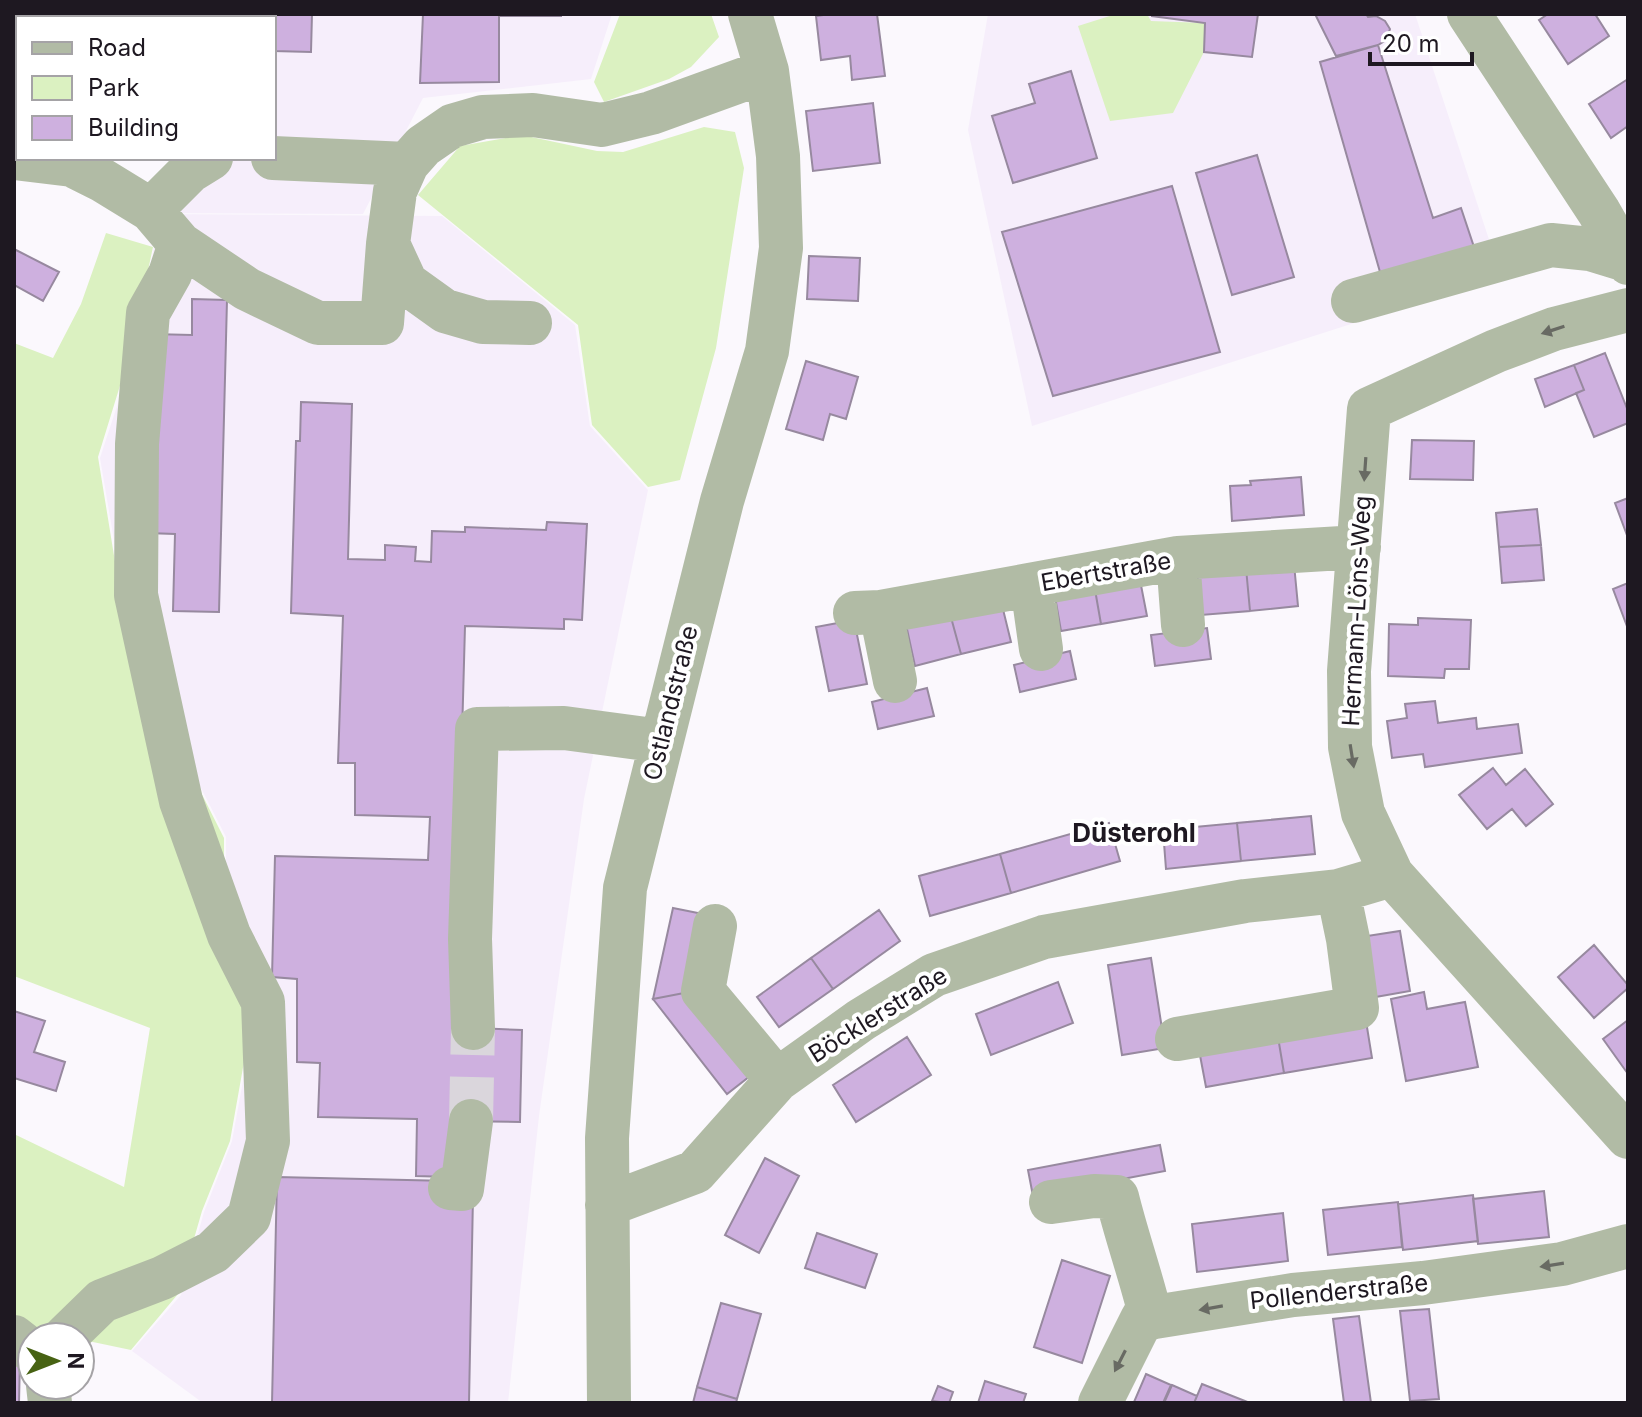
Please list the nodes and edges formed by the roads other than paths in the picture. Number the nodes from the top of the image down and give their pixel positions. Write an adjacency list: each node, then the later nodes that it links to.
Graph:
1 (750, 14): 3 (street, Ostlandstraße)
2 (1469, 14): 11 (street)
3 (767, 71): 7 (street); 21 (street, Ostlandstraße)
4 (276, 158): 7 (street)
5 (31, 160): 8 (street)
6 (208, 160): 8 (street)
7 (407, 164): 10 (street)
8 (151, 210): 9 (street)
9 (180, 244): 10 (street); 35 (street)
10 (388, 244): 14 (street)
11 (1627, 262): 12 (street)
12 (1353, 301)
13 (1628, 310): 15 (street, Hermann-Löns-Weg, one-way to 15)
14 (530, 323)
15 (1359, 547): 16 (street, Ebertstraße); 22 (street, Hermann-Löns-Weg, one-way to 22)
16 (1178, 558): 17 (street, Ebertstraße); 18 (street)
17 (1032, 585): 19 (street); 20 (street, Ebertstraße)
18 (1183, 625)
19 (1041, 649)
20 (895, 681)
21 (661, 741): 25 (street); 32 (street, Ostlandstraße)
22 (1392, 875): 23 (street, Böcklerstraße); 29 (street, Hermann-Löns-Weg)
23 (1338, 891): 26 (street); 27 (street, Böcklerstraße)
24 (715, 926): 27 (street)
25 (473, 1028)
26 (1177, 1039)
27 (777, 1080): 32 (street, Böcklerstraße)
28 (471, 1121): 30 (street)
29 (1628, 1137)
30 (450, 1188)
31 (1051, 1202): 34 (street)
32 (607, 1205): 36 (street, Ostlandstraße)
33 (1628, 1246): 34 (street, Pollenderstraße, one-way to 34)
34 (1151, 1318): 37 (street, one-way to 37)
35 (81, 1321)
36 (609, 1403)
37 (1100, 1403)

